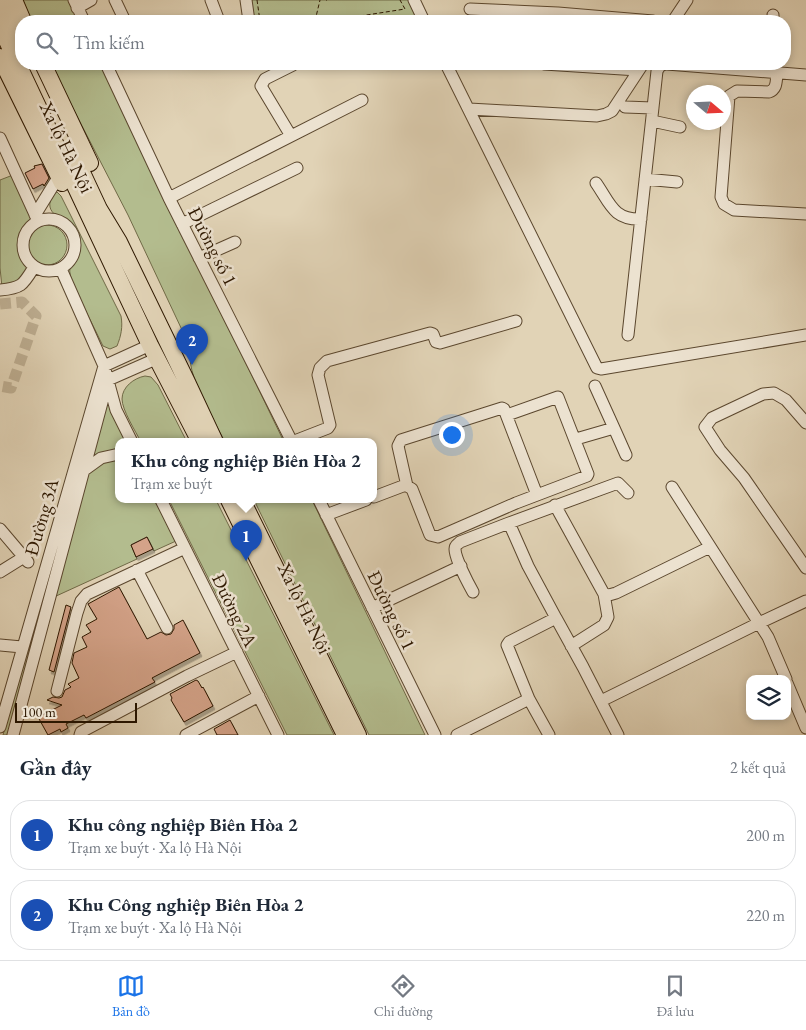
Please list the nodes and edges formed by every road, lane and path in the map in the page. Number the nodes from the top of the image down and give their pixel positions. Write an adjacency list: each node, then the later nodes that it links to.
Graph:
1 (14, 0): 14 (highway)
2 (91, 0): 12 (street)
3 (114, 0): 15 (street)
4 (212, 0): 16 (street)
5 (246, 0): 17 (street)
6 (257, 0): 18 (path)
7 (320, 0): 19 (path)
8 (400, 0): 20 (path)
9 (414, 0): 21 (street)
10 (687, 0): 23 (street)
11 (0, 1): 25 (highway)
12 (76, 4)
13 (470, 9): 22 (street)
14 (20, 15)
15 (122, 15)
16 (217, 15)
17 (248, 15)
18 (259, 15)
19 (316, 15)
20 (366, 15)
21 (421, 15)
22 (582, 15)
23 (677, 15)
24 (0, 26): 26 (highway)
25 (15, 34)
26 (15, 56)
27 (0, 57): 47 (highway, Xa lộ Hà Nội)
28 (22, 70): 52 (highway)
29 (32, 70): 52 (highway)
30 (46, 70): 58 (highway, Xa lộ Hà Nội)
31 (109, 70): 51 (street, Đường số 1)
32 (283, 70): 44 (street)
33 (449, 70): 41 (street)
34 (638, 70): 41 (street)
35 (658, 70): 40 (street)
36 (772, 70): 37 (street); 53 (street)
37 (806, 75)
38 (362, 100): 44 (street)
39 (625, 107): 40 (street)
40 (653, 108): 42 (street)
41 (469, 109): 65 (street)
42 (652, 121): 43 (street); 48 (street)
43 (680, 127)
44 (292, 136): 51 (street)
45 (0, 138): 54 (street)
46 (297, 168): 56 (street)
47 (59, 176): 54 (street); 58 (highway, Xa lộ Hà Nội)
48 (645, 179): 50 (street); 55 (street)
49 (596, 182): 55 (street)
50 (677, 182)
51 (170, 198): 56 (street, Đường số 1)
52 (93, 210): 58 (highway, Xa lộ Hà Nội)
53 (806, 214)
54 (37, 218): 60 (street); 61 (street)
55 (641, 219): 64 (street)
56 (182, 224): 59 (street, Đường số 1)
57 (235, 242): 59 (street)
58 (112, 247): 66 (highway, Xa lộ Hà Nội); 75 (highway, Xa lộ Hà Nội)
59 (199, 258): 76 (street, Đường số 1)
60 (34, 267): 61 (street); 62 (street)
61 (61, 268): 67 (street)
62 (0, 290)
63 (516, 321): 77 (street)
64 (628, 335)
65 (806, 335)
66 (154, 351): 67 (street); 68 (street); 74 (highway, Xa lộ Hà Nội)
67 (104, 366): 68 (street); 111 (street, Đường 3A)
68 (108, 380): 73 (street); 81 (street, Đường 3A)
69 (595, 386): 72 (street)
70 (507, 415): 78 (street); 82 (street); 85 (street)
71 (806, 422): 99 (street)
72 (614, 428): 78 (street); 80 (street)
73 (130, 438)
74 (198, 438)
75 (212, 438)
76 (290, 438)
77 (302, 438)
78 (576, 439): 85 (street)
79 (115, 455): 81 (street)
80 (626, 455)
81 (83, 471): 122 (street, Đường 3A)
82 (407, 486): 85 (street); 86 (street)
83 (672, 487): 96 (street)
84 (628, 493): 92 (street)
85 (538, 495)
86 (377, 496)
87 (162, 503): 97 (street, Đường 2A)
88 (230, 503): 126 (highway, Xa lộ Hà Nội)
89 (243, 503): 127 (highway, Xa lộ Hà Nội)
90 (320, 503): 93 (street, Đường số 1)
91 (358, 503): 93 (street)
92 (556, 505): 94 (street); 103 (street)
93 (326, 515): 105 (street, Đường số 1)
94 (509, 523): 98 (street); 106 (street)
95 (0, 529): 101 (street)
96 (710, 547): 103 (street); 107 (street)
97 (185, 548): 100 (street); 112 (street, Đường 2A)
98 (461, 566): 102 (street); 105 (street)
99 (806, 568)
100 (137, 570): 108 (street); 114 (street)
101 (0, 572)
102 (473, 592)
103 (604, 594): 110 (street)
104 (806, 601): 107 (street)
105 (372, 608): 128 (street, Đường số 1)
106 (556, 618): 110 (street); 117 (street)
107 (759, 623): 113 (street); 118 (street)
108 (167, 628)
109 (0, 645): 111 (street)
110 (571, 646): 118 (street)
111 (22, 647): 119 (street, Đường 3A)
112 (237, 652): 116 (street, Đường 2A); 123 (street)
113 (784, 675)
114 (57, 690)
115 (791, 692): 120 (street)
116 (259, 696): 124 (street); 125 (street, Đường 2A)
117 (529, 699): 121 (street); 129 (street)
118 (601, 701): 130 (street)
119 (0, 727)
120 (806, 728)
121 (460, 734)
122 (13, 735)
123 (80, 735)
124 (186, 735)
125 (278, 735)
126 (345, 735)
127 (358, 735)
128 (435, 735)
129 (549, 735)
130 (618, 735)

